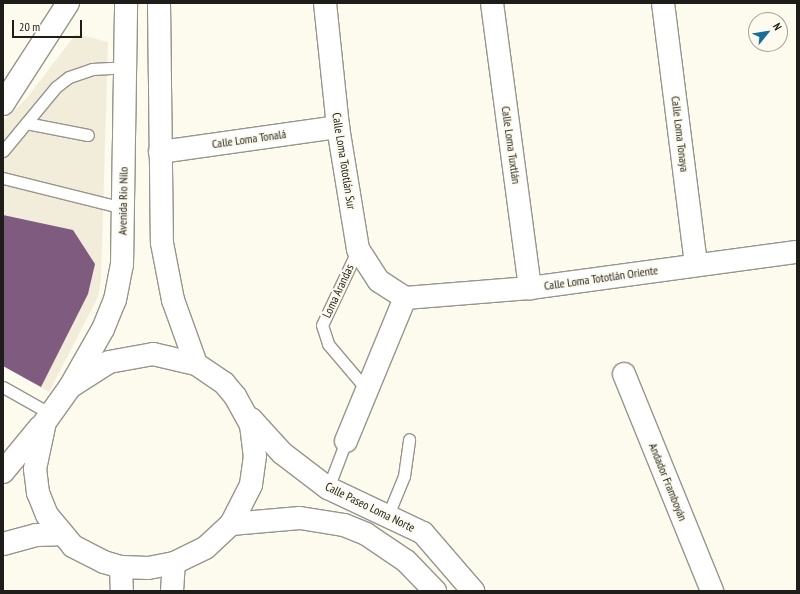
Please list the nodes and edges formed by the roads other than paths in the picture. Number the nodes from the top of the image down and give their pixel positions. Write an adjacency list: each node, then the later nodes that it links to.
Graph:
1 (68, 3): 8 (street)
2 (126, 3): 7 (street, Avenida Río Nilo)
3 (159, 3): 13 (street)
4 (325, 3): 10 (street, Calle Loma Tototlán Sur)
5 (492, 3): 19 (street, Calle Loma Tuxtlán)
6 (663, 3): 18 (street, Calle Loma Tonaya)
7 (126, 68): 9 (lane); 15 (street, Avenida Río Nilo)
8 (3, 104)
9 (26, 123): 11 (lane); 12 (lane)
10 (338, 126): 13 (street, Calle Loma Tonalá); 16 (street, Calle Loma Tototlán Sur)
11 (88, 135)
12 (3, 151)
13 (160, 152): 21 (street)
14 (3, 178): 15 (lane)
15 (123, 208): 24 (street, Avenida Río Nilo)
16 (358, 249): 20 (street, Calle Loma Tototlán Sur); 25 (lane, Loma Arandas)
17 (797, 252): 18 (street, Calle Loma Tototlán Oriente)
18 (696, 265): 19 (street, Calle Loma Tototlán Oriente)
19 (530, 288): 20 (street, Calle Loma Tototlán Oriente)
20 (405, 298): 25 (street)
21 (196, 364): 24 (street); 26 (street)
22 (624, 374): 42 (street, Andador Framboyán)
23 (3, 387): 27 (lane)
24 (70, 387): 27 (street)
25 (367, 390): 29 (street)
26 (244, 410): 31 (street, Calle Paseo Loma Norte); 33 (street)
27 (48, 418): 30 (street); 34 (street)
28 (409, 439): 32 (lane)
29 (346, 441): 31 (lane)
30 (3, 472)
31 (328, 488): 32 (street, Calle Paseo Loma Norte)
32 (388, 515): 41 (street, Calle Paseo Loma Norte)
33 (231, 524): 36 (street); 40 (street)
34 (60, 534): 35 (street); 37 (street)
35 (3, 544)
36 (174, 563): 37 (street); 39 (street)
37 (121, 566): 38 (street)
38 (122, 591)
39 (172, 591)
40 (435, 591)
41 (473, 591)
42 (712, 591)

